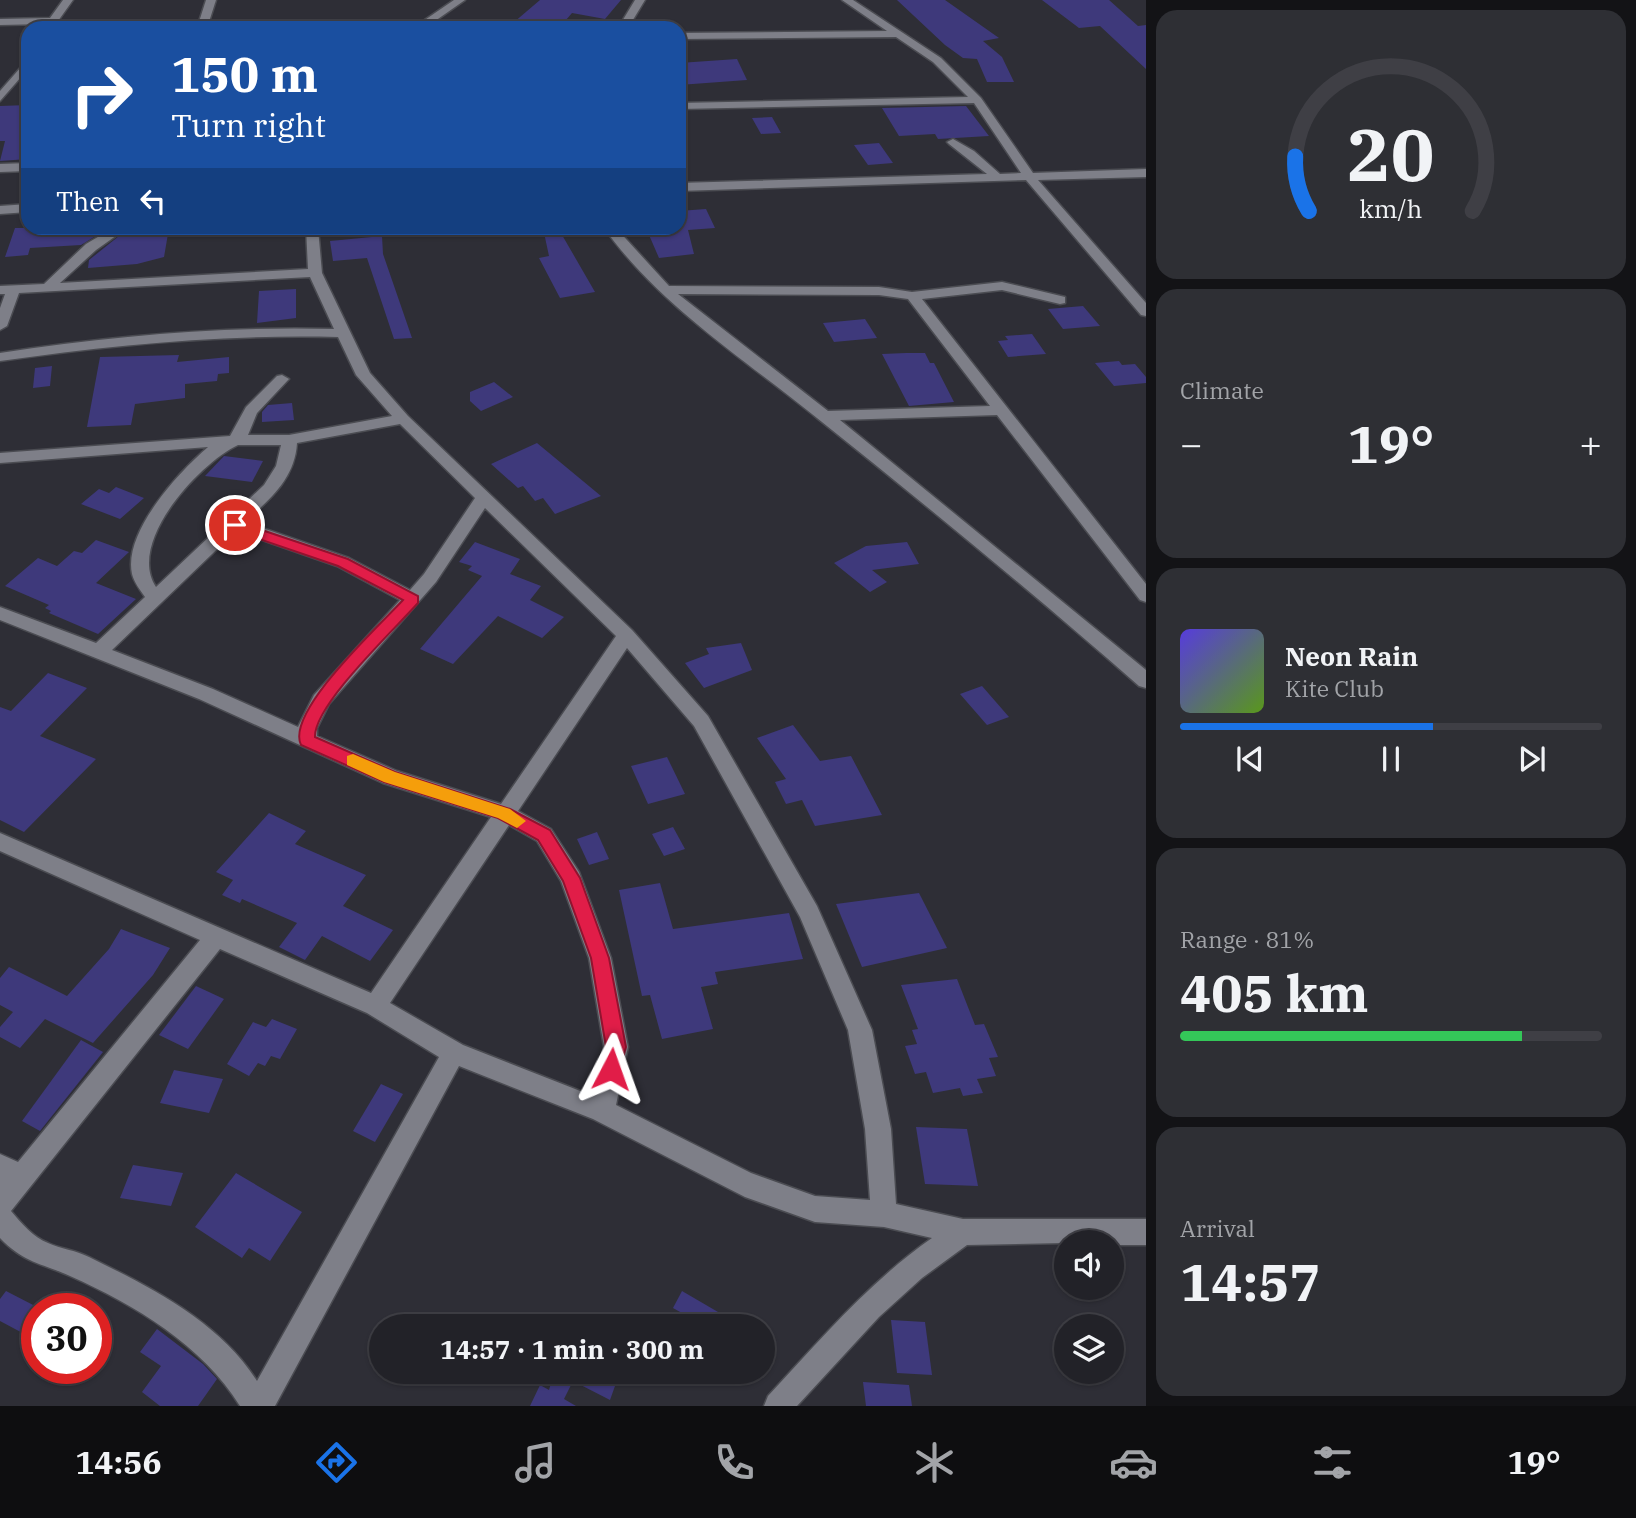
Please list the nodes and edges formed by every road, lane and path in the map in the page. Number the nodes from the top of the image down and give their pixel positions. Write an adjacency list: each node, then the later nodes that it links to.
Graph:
1 (68, 0): 6 (street)
2 (211, 0): 7 (street)
3 (460, 0): 8 (street)
4 (640, 0): 9 (street)
5 (847, 0): 12 (street)
6 (52, 21)
7 (204, 21)
8 (428, 21)
9 (627, 21)
10 (0, 22): 11 (street)
11 (21, 23)
12 (899, 34): 13 (street); 18 (street)
13 (686, 36)
14 (21, 68): 15 (street)
15 (0, 72)
16 (21, 72): 17 (street)
17 (0, 98)
18 (977, 100): 19 (street); 25 (street)
19 (686, 106)
20 (953, 142): 24 (street)
21 (21, 167): 22 (street)
22 (0, 168)
23 (1146, 173): 25 (street)
24 (997, 177): 25 (street); 26 (street)
25 (1031, 178): 38 (street)
26 (686, 187)
27 (21, 208): 28 (street)
28 (0, 210)
29 (110, 235): 33 (street)
30 (312, 235): 32 (street)
31 (615, 235): 35 (street)
32 (315, 274): 33 (street); 40 (street)
33 (48, 287): 34 (street)
34 (7, 289): 39 (street)
35 (667, 290): 36 (street); 44 (street)
36 (912, 296): 37 (street); 43 (street)
37 (1060, 300)
38 (1146, 312)
39 (0, 326)
40 (342, 333): 41 (street); 45 (street)
41 (0, 357)
42 (282, 379): 46 (street)
43 (1000, 410): 44 (street); 51 (street)
44 (825, 416): 57 (street)
45 (403, 419): 47 (street); 49 (street)
46 (235, 440): 47 (street); 48 (street); 52 (street)
47 (289, 440): 50 (street)
48 (0, 458)
49 (483, 498): 53 (street); 55 (street)
50 (235, 525): 52 (street); 53 (street)
51 (1146, 596)
52 (155, 599): 56 (street)
53 (412, 599): 58 (street)
54 (0, 613): 56 (street)
55 (626, 635): 59 (street); 67 (street)
56 (97, 653): 58 (street)
57 (1146, 681)
58 (307, 741): 59 (street)
59 (504, 813): 62 (street); 64 (street)
60 (0, 842): 61 (street)
61 (215, 938): 62 (street); 65 (street)
62 (375, 1006): 63 (street)
63 (454, 1053): 64 (street); 71 (street)
64 (602, 1111): 67 (street)
65 (10, 1172): 66 (street)
66 (0, 1204)
67 (884, 1214): 69 (street)
68 (0, 1219): 71 (street)
69 (964, 1232): 70 (street); 72 (street)
70 (1146, 1232)
71 (258, 1406)
72 (778, 1406)

